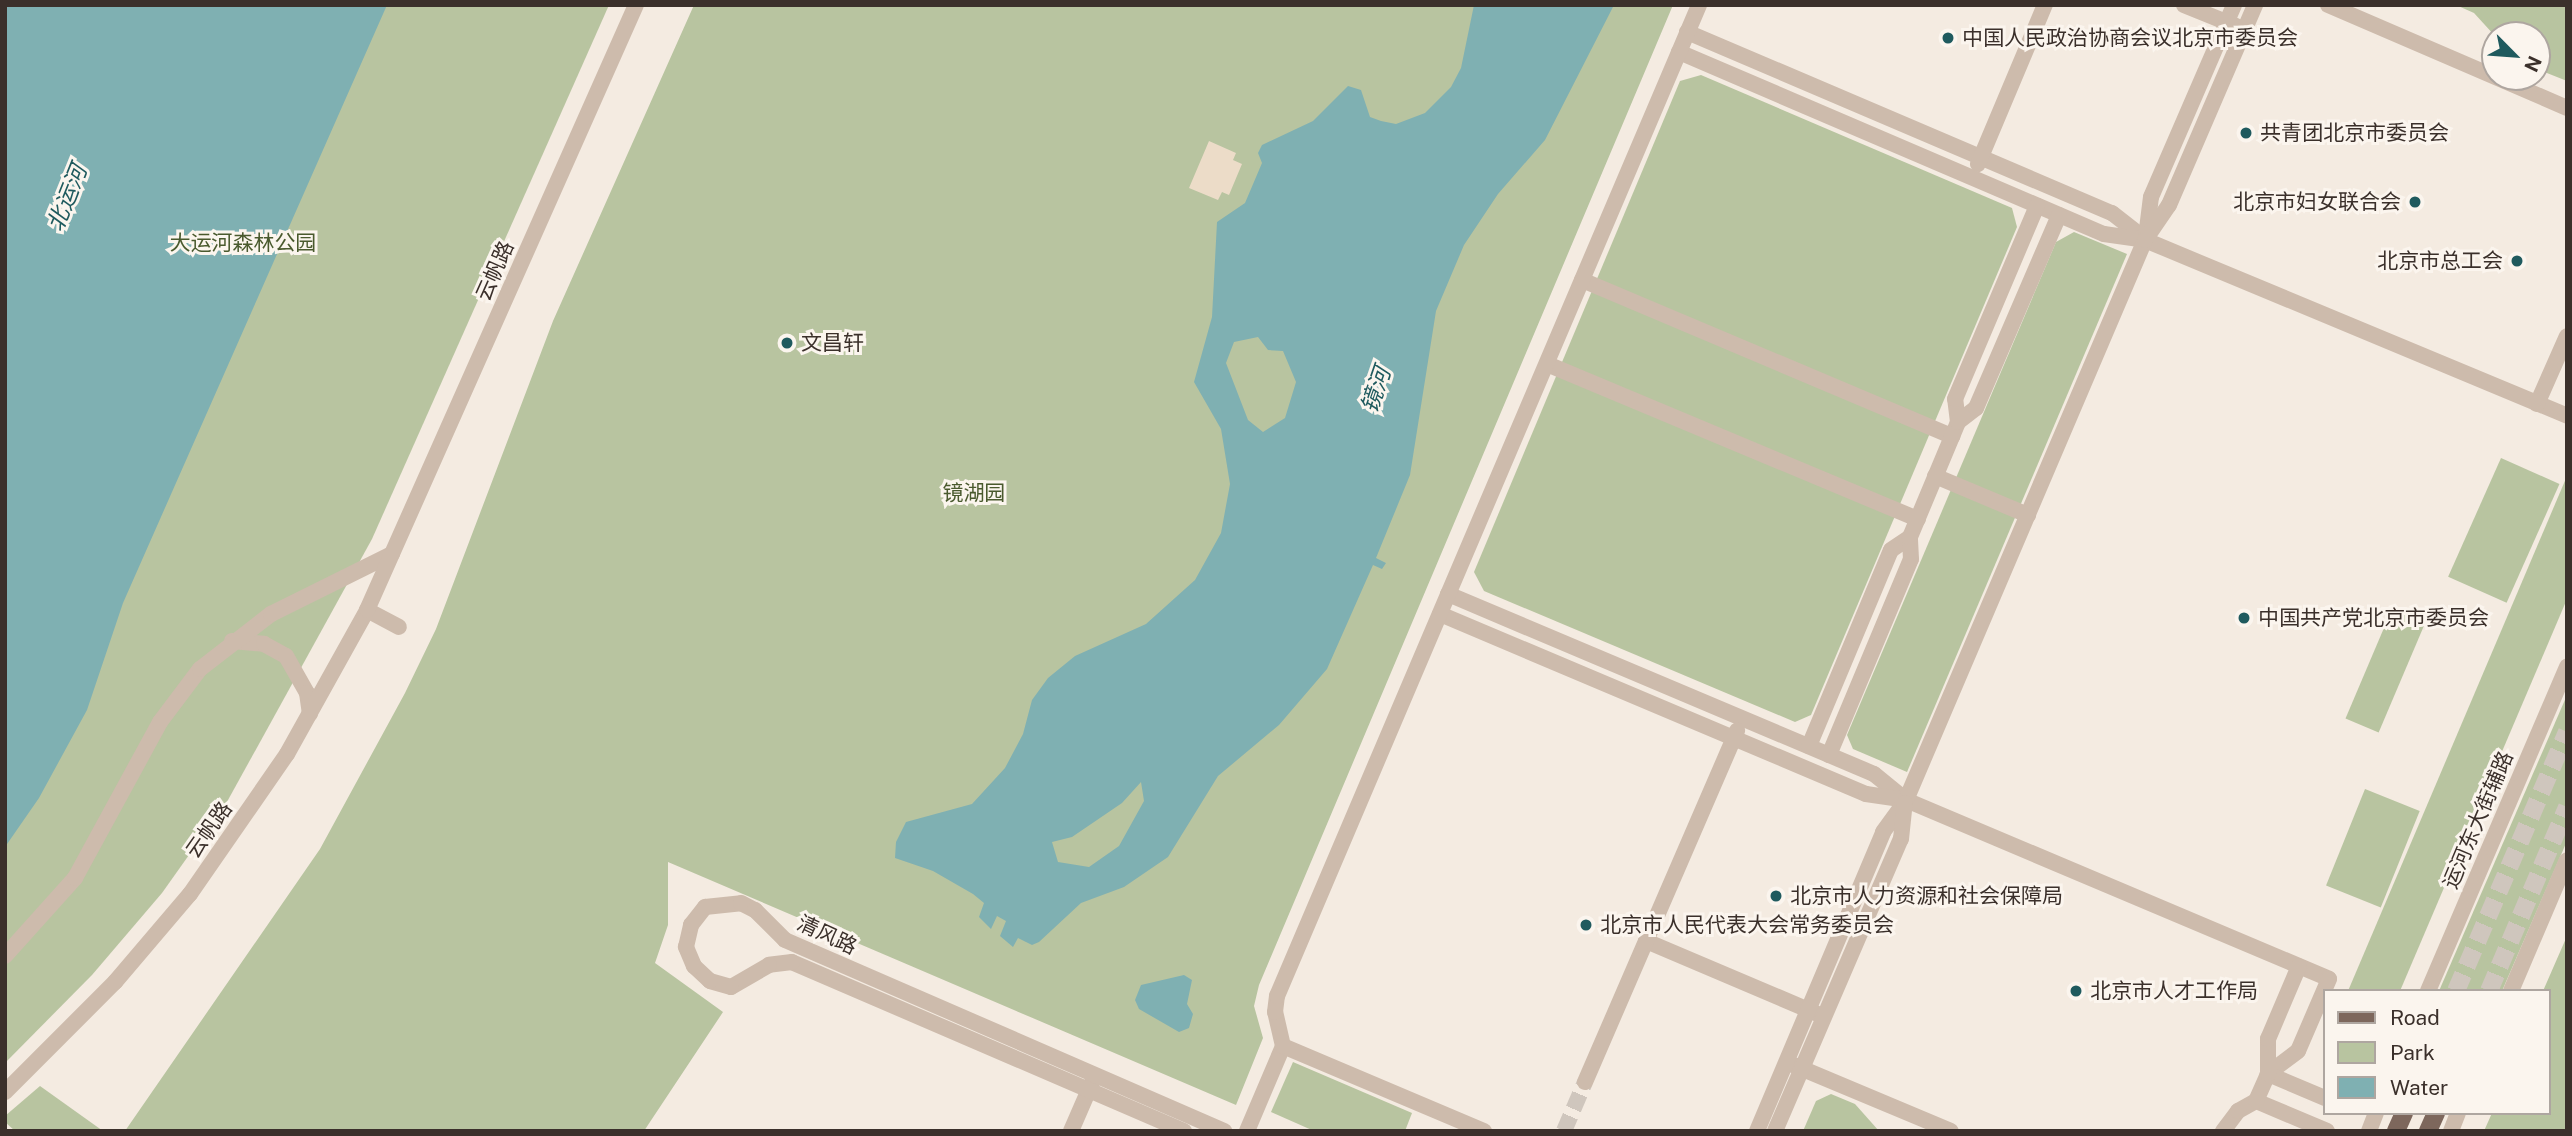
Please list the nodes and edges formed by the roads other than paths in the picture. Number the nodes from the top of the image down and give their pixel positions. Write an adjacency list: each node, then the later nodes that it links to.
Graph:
1 (636, 5): 28 (street, 云帆路)
2 (1699, 5): 10 (street)
3 (2045, 5): 13 (street)
4 (2184, 5): 8 (street)
5 (2234, 5): 8 (street)
6 (2255, 5): 9 (street)
7 (2328, 5): 12 (street)
8 (2227, 23): 9 (street); 17 (street)
9 (2244, 30): 17 (street)
10 (1687, 32): 11 (street); 13 (street)
11 (1679, 52): 14 (street); 18 (street)
12 (2567, 108)
13 (1981, 157): 14 (street); 17 (street)
14 (1971, 178): 15 (street)
15 (2037, 206): 16 (street); 23 (street)
16 (2059, 215): 17 (street); 23 (street)
17 (2146, 240): 21 (street); 25 (street)
18 (1582, 280): 20 (street); 23 (street)
19 (2567, 336): 21 (street)
20 (1547, 364): 26 (street); 29 (street)
21 (2537, 404): 22 (street)
22 (2567, 416)
23 (1955, 429): 24 (street)
24 (1936, 476): 25 (street); 26 (street)
25 (2028, 514): 40 (street)
26 (1918, 519): 27 (street)
27 (1910, 537): 38 (street); 39 (street)
28 (392, 554): 30 (street, 云帆路); 33 (street)
29 (1448, 594): 31 (street); 36 (street)
30 (367, 610): 32 (street); 35 (street, 云帆路)
31 (1440, 614): 37 (street); 51 (street)
32 (399, 628)
33 (232, 641): 35 (street); 43 (street)
34 (2567, 666): 46 (street, 运河东大街辅路)
35 (310, 714): 57 (street, 云帆路)
36 (1742, 718): 37 (street); 38 (street)
37 (1733, 738): 40 (street); 42 (street)
38 (1809, 746): 39 (street)
39 (1829, 755): 40 (street)
40 (1906, 800): 44 (street); 49 (street); 50 (street)
41 (2567, 860): 47 (street)
42 (1646, 941): 49 (street); 56 (street)
43 (5, 956)
44 (2299, 966): 45 (street); 54 (street)
45 (2325, 989)
46 (2429, 989)
47 (2512, 989)
48 (2324, 991): 54 (street)
49 (1807, 1009): 50 (street); 52 (street)
50 (1824, 1017): 53 (street)
51 (1283, 1046): 65 (street); 66 (street)
52 (1786, 1062): 53 (street); 67 (street)
53 (1801, 1068): 68 (street); 69 (street)
54 (2268, 1074): 58 (street); 59 (street)
55 (1092, 1082): 55 (street, 清风路); 62 (street); 63 (street, 清风路); 64 (street, 清风路)
56 (1585, 1083)
57 (5, 1092)
58 (2324, 1098)
59 (2256, 1101): 70 (street); 71 (street)
60 (2403, 1115): 72 (main road)
61 (2435, 1115): 73 (main road)
62 (1071, 1131)
63 (1184, 1131)
64 (1224, 1131)
65 (1247, 1131)
66 (1484, 1131)
67 (1757, 1131)
68 (1775, 1131)
69 (1951, 1131)
70 (2223, 1131)
71 (2327, 1131)
72 (2396, 1131)
73 (2428, 1131)

